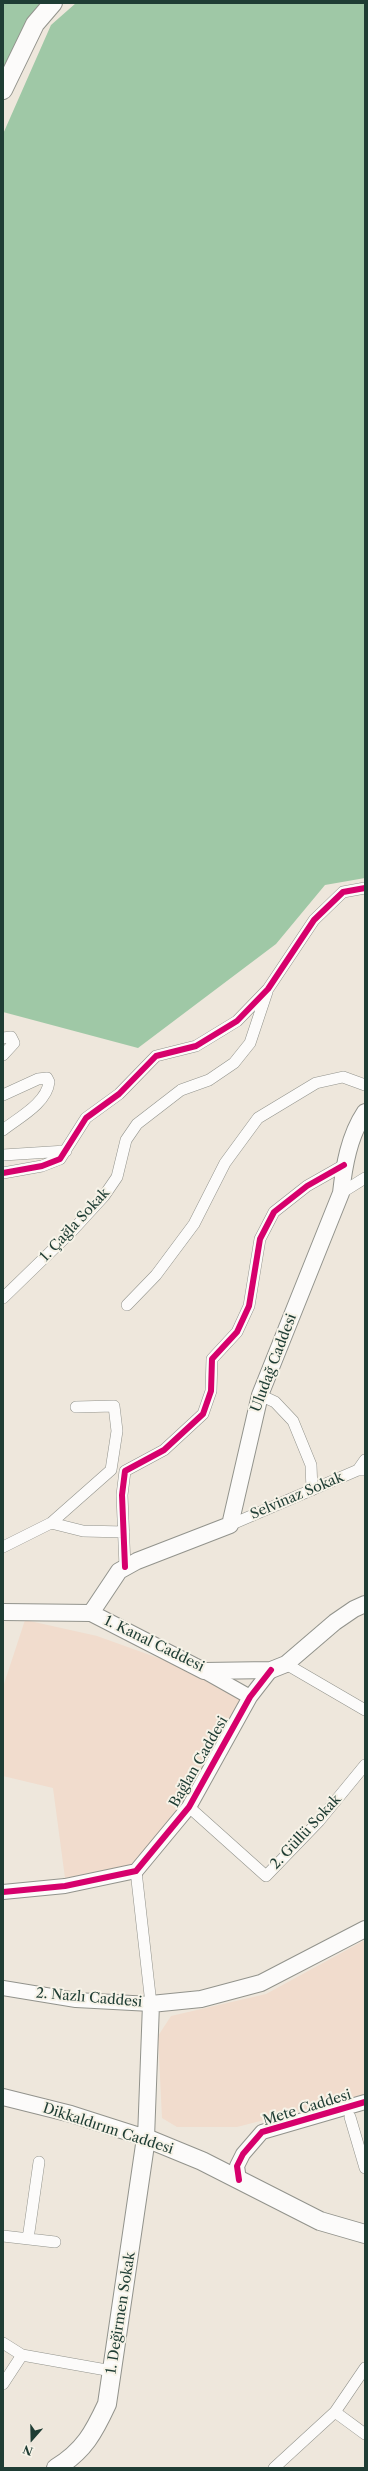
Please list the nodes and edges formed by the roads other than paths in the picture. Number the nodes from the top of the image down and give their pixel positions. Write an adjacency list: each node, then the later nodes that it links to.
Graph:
1 (53, 3): 2 (main road)
2 (3, 90)
3 (365, 888): 4 (street)
4 (268, 989): 11 (street); 17 (street, 1. Çağla Sokak)
5 (3, 1038): 6 (street)
6 (3, 1055)
7 (365, 1085): 18 (street)
8 (3, 1095): 10 (street)
9 (365, 1112): 13 (main road, Uludağ Caddesi)
10 (3, 1130)
11 (66, 1151): 12 (street); 14 (street)
12 (3, 1156)
13 (344, 1165): 16 (main road, Uludağ Caddesi); 24 (street)
14 (3, 1173)
15 (365, 1178): 16 (street)
16 (341, 1193): 19 (main road, Uludağ Caddesi)
17 (3, 1298)
18 (126, 1305)
19 (260, 1395): 25 (street); 27 (main road, Uludağ Caddesi)
20 (76, 1407): 22 (street)
21 (365, 1460): 23 (street)
22 (111, 1470): 24 (street); 26 (street)
23 (362, 1470): 25 (street, Selvinaz Sokak)
24 (124, 1471): 28 (street)
25 (312, 1490): 27 (street, Selvinaz Sokak)
26 (51, 1523): 28 (street); 29 (street)
27 (230, 1525): 30 (main road)
28 (124, 1532): 30 (street)
29 (3, 1547)
30 (125, 1567): 33 (main road)
31 (365, 1604): 34 (main road)
32 (3, 1612): 33 (main road)
33 (91, 1613): 35 (main road, 1. Kanal Caddesi)
34 (278, 1667): 35 (main road, 1. Kanal Caddesi); 36 (street, Bağlan Caddesi); 37 (street)
35 (204, 1671): 36 (street)
36 (250, 1696): 39 (street, Bağlan Caddesi)
37 (365, 1710)
38 (365, 1765): 39 (street, 2. Güllü Sokak)
39 (189, 1807): 40 (street, Bağlan Caddesi)
40 (136, 1871): 41 (street); 44 (street)
41 (3, 1892)
42 (365, 1928): 44 (main road)
43 (3, 1988): 44 (street, 2. Nazlı Caddesi)
44 (151, 2004): 48 (main road)
45 (3, 2097): 48 (main road, Dikkaldırım Caddesi)
46 (365, 2102): 52 (street, Mete Caddesi)
47 (350, 2117): 49 (street)
48 (146, 2138): 52 (main road, Dikkaldırım Caddesi); 60 (main road, 1. Değirmen Sokak)
49 (363, 2153): 51 (street)
50 (39, 2162): 55 (street)
51 (365, 2168)
52 (239, 2180): 53 (main road, Dikkaldırım Caddesi)
53 (365, 2233)
54 (3, 2236): 55 (street)
55 (28, 2239): 56 (street)
56 (55, 2242)
57 (3, 2343): 58 (street)
58 (22, 2355): 60 (street); 61 (street)
59 (365, 2368): 62 (street)
60 (112, 2371): 64 (main road, 1. Değirmen Sokak)
61 (3, 2384)
62 (335, 2412): 63 (street); 65 (street)
63 (365, 2434)
64 (56, 2468)
65 (274, 2468)

